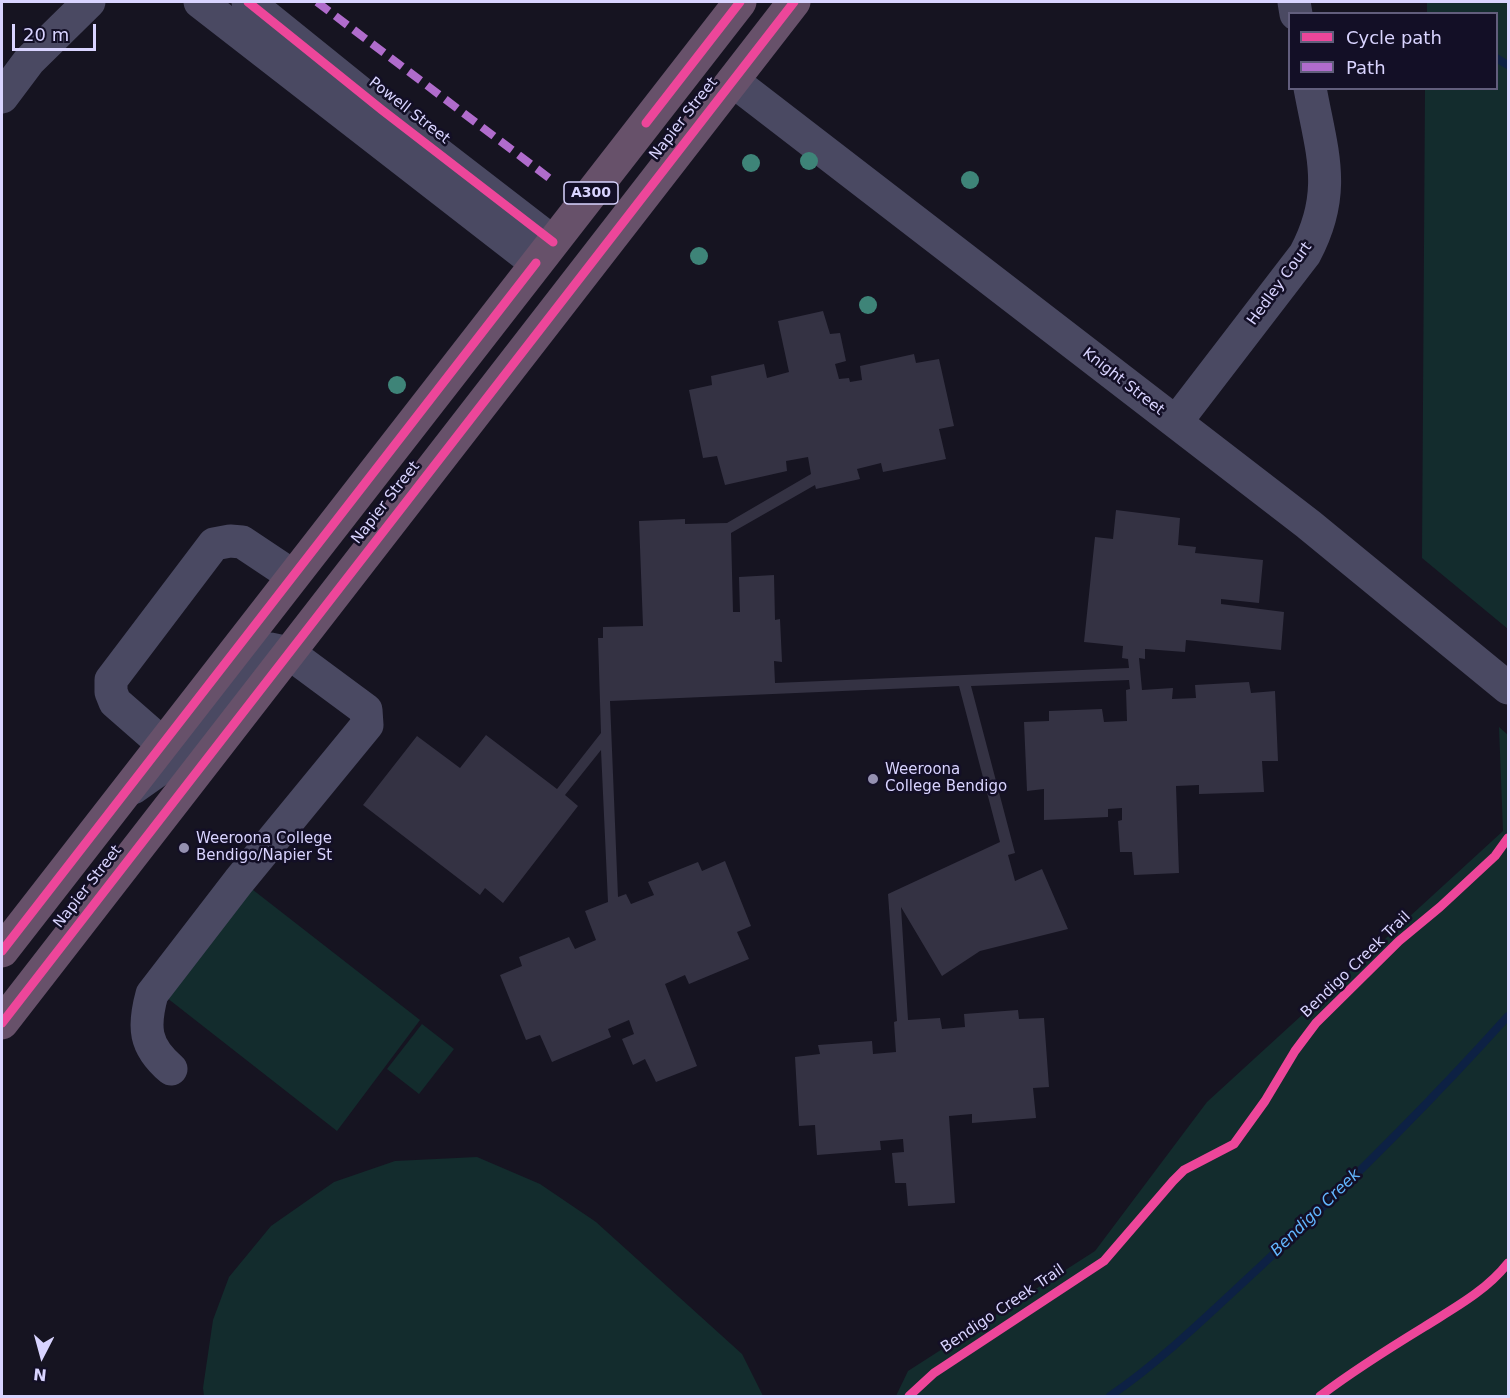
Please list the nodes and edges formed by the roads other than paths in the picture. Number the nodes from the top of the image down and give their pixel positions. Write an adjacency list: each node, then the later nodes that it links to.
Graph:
1 (62, 2): 7 (street)
2 (88, 2): 7 (street)
3 (200, 2): 11 (street, Powell Street)
4 (248, 2): 11 (street, Powell Street)
5 (740, 2): 11 (highway, Napier Street / A300)
6 (794, 2): 8 (highway, Napier Street / A300)
7 (29, 62): 10 (street)
8 (733, 81): 12 (highway, Napier Street / A300); 13 (street, Knight Street)
9 (1310, 90): 13 (street, Hedley Court)
10 (2, 97)
11 (544, 252): 12 (highway, Powell Street); 14 (highway, Napier Street / A300)
12 (580, 278): 15 (highway, Napier Street / A300)
13 (1176, 422): 16 (street, Knight Street)
14 (293, 576): 17 (highway, Napier Street / A300); 17 (street)
15 (289, 653): 18 (street); 20 (highway, Napier Street / A300); 21 (street)
16 (1509, 688)
17 (163, 744): 18 (highway, Napier Street / A300)
18 (120, 797): 19 (highway, Napier Street / A300)
19 (2, 951)
20 (2, 1023)
21 (171, 1069)

